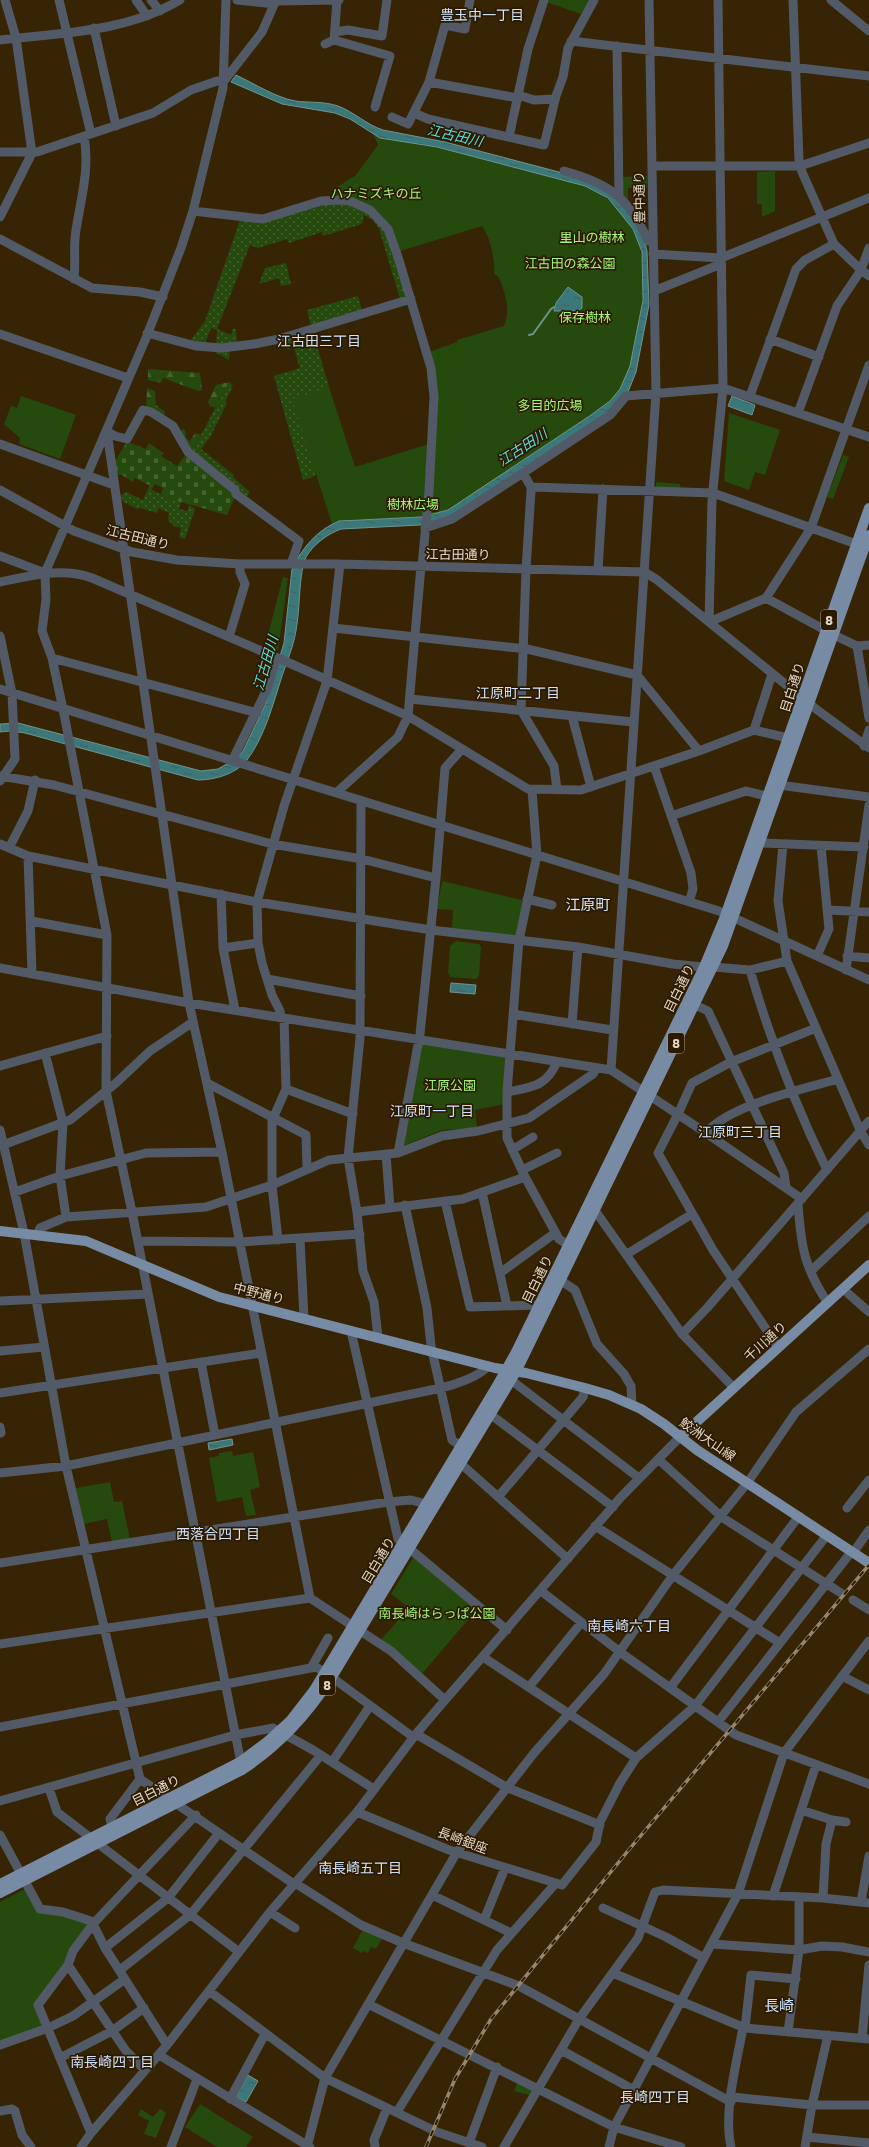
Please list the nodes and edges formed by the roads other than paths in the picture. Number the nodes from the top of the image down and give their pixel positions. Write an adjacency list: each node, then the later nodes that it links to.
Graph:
1 (6, 0): 23 (street)
2 (59, 0): 22 (street)
3 (136, 0): 19 (street)
4 (151, 0): 18 (street)
5 (180, 0): 18 (street)
6 (226, 0): 32 (street)
7 (237, 0): 17 (street)
8 (338, 0): 17 (street); 24 (street)
9 (387, 0): 24 (street)
10 (470, 0): 33 (street)
11 (544, 0): 34 (street)
12 (594, 0): 26 (street)
13 (649, 0): 28 (street, 豊中通り)
14 (718, 0): 29 (street)
15 (793, 0): 30 (street)
16 (831, 0): 21 (street)
17 (275, 2): 32 (street)
18 (160, 11): 19 (street)
19 (147, 16): 20 (street)
20 (94, 28): 22 (street); 39 (street)
21 (869, 31)
22 (65, 32): 23 (street); 40 (street)
23 (16, 38): 25 (street); 44 (street)
24 (331, 39): 36 (street)
25 (0, 40)
26 (571, 41): 27 (street); 35 (street)
27 (617, 46): 28 (street); 49 (street)
28 (650, 50): 29 (street); 45 (street, 豊中通り)
29 (719, 59): 30 (street); 46 (street)
30 (794, 68): 31 (street); 47 (street)
31 (869, 76)
32 (225, 80): 39 (street); 51 (street)
33 (429, 82): 34 (street); 37 (street)
34 (518, 97): 35 (street); 41 (street)
35 (555, 99): 41 (street)
36 (375, 108)
37 (414, 113): 38 (street); 41 (street)
38 (392, 117)
39 (116, 126): 40 (street)
40 (87, 135): 44 (street); 62 (street)
41 (509, 137)
42 (869, 143): 47 (street)
43 (0, 152): 44 (street)
44 (32, 153): 52 (street)
45 (652, 166): 46 (street); 55 (street, 豊中通り)
46 (720, 166): 47 (street); 59 (street)
47 (800, 166): 53 (street)
48 (564, 171): 49 (street)
49 (619, 197): 55 (street)
50 (869, 198): 53 (street)
51 (192, 211): 64 (street); 65 (street)
52 (0, 217)
53 (822, 218): 56 (street); 59 (street)
54 (0, 239): 62 (street)
55 (653, 241): 58 (street, 豊中通り)
56 (834, 244): 60 (street); 68 (street)
57 (869, 248): 60 (street)
58 (653, 254): 59 (street); 63 (street, 豊中通り)
59 (721, 261): 63 (street); 72 (street)
60 (861, 270): 61 (street); 69 (street)
61 (869, 276)
62 (74, 279): 64 (street)
63 (654, 291): 73 (street, 豊中通り)
64 (162, 297): 67 (street)
65 (411, 299): 67 (street); 90 (street)
66 (0, 334): 71 (street)
67 (148, 334): 71 (street)
68 (770, 339): 69 (street); 74 (street)
69 (818, 357): 75 (street)
70 (869, 365): 76 (street)
71 (128, 378): 77 (street)
72 (723, 388): 73 (street); 74 (street); 87 (street)
73 (656, 393): 80 (street); 86 (street, 豊中通り)
74 (750, 396): 75 (street)
75 (798, 413): 76 (street)
76 (846, 429): 78 (street); 91 (street)
77 (106, 431): 81 (street); 82 (street); 97 (street)
78 (869, 437)
79 (0, 444): 81 (street)
80 (522, 474): 83 (street); 90 (street)
81 (87, 475): 82 (street); 89 (street)
82 (114, 486): 94 (street)
83 (531, 487): 84 (street); 100 (street)
84 (603, 489): 86 (street); 101 (street)
85 (0, 490): 89 (street, 江古田通り)
86 (649, 491): 87 (street); 102 (street, 豊中通り)
87 (713, 493): 91 (street); 107 (street)
88 (869, 508): 93 (main road, 目白通り / 8)
89 (65, 526): 94 (street, 江古田通り); 103 (street)
90 (426, 527): 99 (street)
91 (811, 528): 93 (street); 106 (street)
92 (869, 535): 93 (main road, 目白通り / 8)
93 (863, 546): 109 (main road, 目白通り / 8)
94 (124, 549): 96 (street, 江古田通り); 105 (street)
95 (0, 556): 103 (street)
96 (240, 564): 97 (street, 江古田通り); 111 (street)
97 (293, 564): 98 (street, 江古田通り)
98 (340, 564): 99 (street, 江古田通り); 108 (street)
99 (421, 566): 100 (street, 江古田通り); 112 (street)
100 (526, 569): 101 (street, 江古田通り); 115 (street)
101 (598, 570): 102 (street, 江古田通り)
102 (644, 572): 107 (street); 119 (street, 豊中通り)
103 (45, 573): 104 (street); 105 (street); 116 (street)
104 (0, 582)
105 (130, 595): 111 (street); 121 (street)
106 (766, 598): 107 (street); 109 (street)
107 (709, 622): 118 (street)
108 (333, 628): 112 (street); 120 (street)
109 (829, 632): 114 (street); 125 (main road, 目白通り / 8)
110 (0, 636): 123 (street)
111 (229, 637): 117 (street)
112 (415, 637): 115 (street); 124 (street)
113 (869, 645): 114 (street)
114 (857, 646): 129 (street)
115 (523, 648): 119 (street); 127 (street)
116 (52, 658): 121 (street); 126 (street)
117 (276, 658): 120 (street); 128 (street)
118 (772, 674): 125 (street); 133 (street)
119 (637, 675): 132 (street, 豊中通り); 139 (street)
120 (327, 681): 130 (street); 144 (street)
121 (143, 683): 128 (street); 135 (street)
122 (0, 689): 123 (street)
123 (12, 693): 126 (street); 143 (street)
124 (410, 699): 127 (street); 130 (street)
125 (805, 700): 136 (main road, 目白通り / 8); 137 (street); 146 (main road, 目白通り / 8)
126 (63, 709): 135 (street); 150 (street)
127 (521, 710): 131 (street); 149 (street)
128 (257, 713): 140 (street)
129 (869, 714)
130 (408, 716): 138 (street); 151 (street)
131 (572, 716): 132 (street); 147 (street)
132 (633, 722): 142 (street, 豊中通り)
133 (754, 730): 136 (street); 139 (street)
134 (869, 730): 137 (street)
135 (151, 735): 140 (street); 156 (street)
136 (788, 738): 152 (main road, 目白通り / 8)
137 (867, 747)
138 (462, 749): 148 (street); 158 (street)
139 (699, 751): 141 (street)
140 (232, 761): 144 (street)
141 (654, 766): 142 (street); 157 (street)
142 (629, 773): 147 (street); 171 (street, 豊中通り)
143 (1, 778): 145 (street)
144 (292, 779): 151 (street); 161 (street)
145 (36, 780): 150 (street); 164 (street)
146 (779, 785): 153 (street); 159 (main road, 目白通り / 8)
147 (591, 787): 149 (street)
148 (532, 790): 149 (street); 166 (street)
149 (557, 790)
150 (79, 791): 156 (street); 169 (street)
151 (336, 793): 154 (street)
152 (766, 796): 157 (street); 181 (main road, 目白通り / 8)
153 (869, 797)
154 (361, 801): 158 (street); 168 (street)
155 (869, 805): 165 (street)
156 (162, 814): 161 (street); 172 (street)
157 (671, 816): 176 (street)
158 (441, 825): 166 (street); 170 (street)
159 (759, 843): 162 (street); 181 (main road, 目白通り / 8)
160 (0, 844): 164 (street)
161 (272, 844): 168 (street); 175 (street)
162 (783, 844): 163 (street); 187 (street)
163 (821, 846): 165 (street); 178 (street)
164 (9, 848): 167 (street)
165 (866, 848): 179 (street)
166 (537, 855): 171 (street); 174 (street)
167 (28, 856): 169 (street); 183 (street)
168 (362, 859): 170 (street); 182 (street)
169 (96, 870): 172 (street); 185 (street)
170 (436, 878): 184 (street)
171 (623, 882): 176 (street); 191 (street, 豊中通り)
172 (173, 885): 173 (street); 205 (street)
173 (221, 894): 175 (street); 190 (street)
174 (527, 899): 177 (street); 186 (street)
175 (257, 902): 182 (street); 188 (street)
176 (689, 902): 181 (street)
177 (552, 906)
178 (828, 910): 179 (street); 192 (street)
179 (854, 911): 180 (street); 193 (street)
180 (869, 912)
181 (730, 915): 187 (street); 196 (main road, 目白通り / 8)
182 (362, 919): 184 (street); 204 (street)
183 (31, 921): 185 (street); 200 (street)
184 (431, 930): 186 (street); 216 (street)
185 (107, 935): 203 (street)
186 (519, 940): 189 (street); 208 (street)
187 (783, 940): 192 (street); 195 (street)
188 (258, 943): 190 (street); 201 (street)
189 (578, 947): 191 (street); 211 (street)
190 (223, 948): 207 (street)
191 (618, 955): 196 (street); 213 (street, 豊中通り)
192 (817, 956): 199 (street)
193 (847, 956): 194 (street); 199 (street)
194 (869, 958)
195 (787, 960): 198 (street); 212 (street)
196 (708, 967): 198 (street); 206 (main road, 目白通り / 8); 230 (main road, 目白通り / 8)
197 (0, 968): 200 (street)
198 (750, 970): 217 (street)
199 (846, 970): 202 (street)
200 (32, 974): 203 (street)
201 (267, 979): 204 (street); 209 (street)
202 (869, 980)
203 (107, 987): 205 (street); 215 (street)
204 (361, 996): 214 (street)
205 (189, 1002): 207 (street); 210 (street)
206 (695, 1005): 221 (street); 230 (main road, 目白通り / 8)
207 (235, 1010): 209 (street)
208 (513, 1014): 211 (street); 219 (street)
209 (282, 1018): 214 (street); 227 (street)
210 (193, 1022): 226 (street); 228 (street)
211 (572, 1024): 213 (street)
212 (816, 1028): 217 (street); 225 (street)
213 (612, 1030): 224 (street, 豊中通り)
214 (360, 1031): 216 (street); 233 (street)
215 (107, 1036): 218 (street); 228 (street)
216 (419, 1040): 219 (street); 247 (street)
217 (773, 1044): 221 (street); 231 (street)
218 (45, 1053): 222 (street); 237 (street)
219 (510, 1055): 220 (street); 229 (street)
220 (557, 1062): 223 (street); 229 (street)
221 (731, 1062): 232 (street); 234 (street)
222 (0, 1066)
223 (596, 1069): 224 (street); 238 (street)
224 (611, 1070): 230 (street)
225 (838, 1079): 231 (street); 240 (street)
226 (209, 1084): 235 (street); 246 (street)
227 (286, 1089): 233 (street); 235 (street)
228 (106, 1091): 237 (street); 251 (street)
229 (507, 1092): 238 (street)
230 (647, 1093): 234 (street); 265 (main road, 目白通り / 8); 280 (main road, 目白通り / 8)
231 (791, 1093): 232 (street); 253 (street)
232 (751, 1104): 241 (street); 257 (street)
233 (353, 1114): 250 (street)
234 (678, 1114): 241 (street); 268 (street)
235 (273, 1117): 252 (street); 256 (street)
236 (869, 1121): 240 (street)
237 (63, 1123): 244 (street); 255 (street)
238 (506, 1124): 245 (street); 247 (street)
239 (0, 1130): 244 (street)
240 (861, 1132): 243 (street); 253 (street)
241 (706, 1133): 257 (street)
242 (533, 1137): 245 (street)
243 (869, 1145)
244 (2, 1146): 258 (street)
245 (512, 1150): 254 (street)
246 (222, 1152): 251 (street); 260 (street)
247 (398, 1153): 249 (street)
248 (557, 1153): 254 (street)
249 (386, 1154): 250 (street); 264 (street)
250 (348, 1158): 252 (street); 267 (street)
251 (121, 1160): 255 (street); 266 (street)
252 (307, 1168): 256 (street)
253 (827, 1170): 262 (street)
254 (523, 1173): 259 (street); 273 (street)
255 (60, 1176): 258 (street); 270 (street)
256 (272, 1185): 260 (street); 277 (street)
257 (786, 1187): 262 (street)
258 (15, 1192): 272 (street)
259 (482, 1192): 261 (street); 285 (street)
260 (232, 1199): 266 (street); 279 (street)
261 (446, 1201): 263 (street); 295 (street)
262 (800, 1201): 284 (street); 286 (street)
263 (405, 1205): 264 (street); 305 (street)
264 (390, 1207): 267 (street)
265 (594, 1209): 280 (main road, 目白通り / 8); 281 (street)
266 (132, 1212): 270 (street); 278 (street)
267 (357, 1212): 274 (street)
268 (692, 1214): 281 (street); 286 (street)
269 (869, 1216): 284 (street)
270 (66, 1217): 275 (street)
271 (0, 1231): 272 (main road, 中野通り)
272 (24, 1233): 275 (main road, 中野通り); 290 (street)
273 (555, 1233): 280 (street); 285 (street)
274 (360, 1234): 276 (street); 300 (street)
275 (37, 1235): 282 (main road, 中野通り)
276 (300, 1239): 277 (street); 297 (street)
277 (278, 1240): 279 (street)
278 (138, 1241): 279 (street); 282 (street)
279 (240, 1242): 293 (street)
280 (571, 1247): 287 (main road, 目白通り / 8); 294 (main road, 目白通り / 8)
281 (627, 1254): 299 (street)
282 (142, 1264): 289 (street); 293 (main road, 中野通り)
283 (869, 1265): 288 (main road, 千川通り)
284 (810, 1271): 292 (street)
285 (500, 1273): 295 (street)
286 (732, 1279): 299 (street); 302 (street)
287 (560, 1280): 310 (main road, 目白通り / 8); 317 (street)
288 (842, 1290): 292 (main road, 千川通り); 296 (street)
289 (148, 1294): 290 (street); 309 (street)
290 (35, 1300): 291 (street); 301 (street)
291 (0, 1301)
292 (828, 1303): 302 (main road, 千川通り)
293 (253, 1305): 297 (main road, 中野通り); 306 (street)
294 (538, 1305): 295 (street); 310 (main road, 目白通り / 8)
295 (507, 1306)
296 (869, 1312)
297 (304, 1318): 298 (main road, 中野通り)
298 (351, 1331): 300 (main road, 中野通り); 316 (street)
299 (682, 1334): 314 (street)
300 (378, 1337): 305 (main road, 中野通り)
301 (44, 1347): 304 (street); 311 (street)
302 (778, 1347): 314 (main road, 千川通り)
303 (869, 1349): 332 (street)
304 (0, 1351)
305 (434, 1352): 308 (main road, 中野通り); 312 (street)
306 (262, 1353): 307 (street); 320 (street)
307 (201, 1362): 309 (street); 321 (street)
308 (488, 1366): 310 (main road, 中野通り); 312 (street)
309 (163, 1368): 311 (street); 323 (street)
310 (511, 1374): 313 (main road, 鮫洲大山線); 318 (main road, 目白通り / 8); 319 (street); 324 (main road, 目白通り / 8)
311 (51, 1385): 315 (street); 328 (street)
312 (441, 1388): 316 (street); 324 (street)
313 (585, 1388): 317 (main road, 鮫洲大山線); 319 (street)
314 (734, 1388): 322 (main road, 千川通り)
315 (0, 1393)
316 (367, 1403): 320 (street); 334 (street)
317 (632, 1405): 322 (main road, 鮫洲大山線)
318 (490, 1414): 325 (street); 327 (main road, 目白通り / 8)
319 (562, 1421): 325 (street); 330 (street)
320 (276, 1423): 321 (street); 338 (street)
321 (215, 1435): 323 (street)
322 (680, 1437): 326 (street); 332 (main road, 鮫洲大山線)
323 (178, 1443): 328 (street); 343 (street)
324 (461, 1446): 335 (main road, 目白通り / 8)
325 (538, 1450): 333 (street); 336 (street)
326 (658, 1459): 330 (street); 339 (street)
327 (460, 1463): 333 (street); 345 (main road, 目白通り / 8)
328 (66, 1466): 329 (street); 346 (street)
329 (0, 1473)
330 (639, 1478): 336 (street)
331 (869, 1480): 337 (street)
332 (748, 1482): 339 (street); 340 (main road, 鮫洲大山線)
333 (498, 1497): 349 (street)
334 (388, 1502): 335 (street); 338 (street); 345 (street)
335 (426, 1504): 345 (main road, 目白通り / 8)
336 (612, 1507): 341 (street)
337 (847, 1508)
338 (294, 1516): 343 (street); 357 (street)
339 (721, 1516): 347 (street); 353 (street)
340 (799, 1516): 344 (main road, 鮫洲大山線); 347 (street)
341 (595, 1526): 349 (street); 353 (street)
342 (869, 1530): 348 (street)
343 (196, 1532): 346 (street); 361 (street)
344 (827, 1535): 348 (main road, 鮫洲大山線); 352 (street)
345 (403, 1543): 365 (main road, 目白通り / 8); 366 (street)
346 (85, 1550): 350 (street); 364 (street)
347 (774, 1550): 352 (street); 360 (street)
348 (852, 1552): 351 (main road, 鮫洲大山線); 354 (street)
349 (568, 1559): 355 (street)
350 (0, 1563)
351 (869, 1563)
352 (802, 1568): 354 (street); 363 (street)
353 (673, 1576): 360 (street); 371 (street)
354 (828, 1584): 356 (street); 369 (street)
355 (541, 1591): 362 (street); 366 (street)
356 (841, 1593)
357 (310, 1598): 361 (street); 365 (street)
358 (853, 1600): 359 (street)
359 (869, 1610)
360 (729, 1611): 363 (street); 378 (street)
361 (210, 1613): 364 (street); 376 (street)
362 (581, 1623): 371 (street); 377 (street)
363 (756, 1627): 369 (street); 383 (street)
364 (104, 1629): 370 (street); 381 (street)
365 (356, 1629): 374 (main road, 目白通り / 8); 380 (street)
366 (506, 1630): 372 (street)
367 (328, 1638): 373 (street)
368 (869, 1641): 375 (street)
369 (780, 1643): 385 (street)
370 (0, 1644)
371 (620, 1652): 378 (street); 384 (street)
372 (483, 1657): 377 (street); 380 (street)
373 (311, 1668): 374 (street); 376 (street)
374 (329, 1675): 382 (street); 387 (main road, 目白通り / 8)
375 (842, 1676): 379 (street); 390 (street)
376 (225, 1684): 381 (street); 388 (street)
377 (529, 1687): 384 (street)
378 (670, 1688): 383 (street)
379 (869, 1690)
380 (445, 1700): 389 (street)
381 (122, 1703): 386 (street); 393 (street)
382 (370, 1706): 389 (street); 394 (street)
383 (695, 1706): 385 (street); 392 (street)
384 (569, 1714): 392 (street); 399 (street)
385 (718, 1722): 390 (street)
386 (0, 1727)
387 (282, 1733): 388 (street); 391 (street); 396 (main road, 目白通り / 8)
388 (235, 1735): 393 (street); 396 (street)
389 (414, 1735): 399 (street); 401 (street)
390 (784, 1753): 395 (street); 424 (street)
391 (321, 1755): 394 (street); 414 (street)
392 (636, 1758): 409 (street)
393 (136, 1762): 397 (street); 400 (street)
394 (332, 1762): 401 (street)
395 (816, 1765): 398 (street); 404 (street)
396 (241, 1766): 403 (main road, 目白通り / 8)
397 (140, 1779): 403 (street); 410 (street)
398 (869, 1784)
399 (506, 1787): 409 (street); 415 (street)
400 (49, 1788): 402 (street); 413 (street)
401 (374, 1789): 405 (street)
402 (0, 1801)
403 (172, 1801): 406 (street); 410 (main road, 目白通り / 8); 413 (main road, 目白通り / 8)
404 (801, 1810): 407 (street); 426 (street)
405 (357, 1812): 415 (street, 長崎銀座); 421 (street)
406 (196, 1815): 411 (street); 418 (street)
407 (832, 1820): 408 (street); 429 (street)
408 (846, 1822)
409 (600, 1825): 422 (street)
410 (112, 1827): 413 (main road, 目白通り / 8)
411 (219, 1833): 414 (street); 428 (street)
412 (0, 1835): 419 (street)
413 (93, 1841): 418 (street); 419 (main road, 目白通り / 8)
414 (244, 1849): 421 (street); 433 (street)
415 (456, 1852): 417 (street, 長崎銀座); 425 (street)
416 (869, 1856): 430 (street)
417 (505, 1868): 422 (street, 長崎銀座); 434 (street)
418 (139, 1874): 428 (street); 435 (street)
419 (22, 1877): 420 (main road, 目白通り / 8); 423 (main road, 目白通り / 8); 435 (street)
420 (0, 1884)
421 (295, 1884): 432 (street); 439 (street)
422 (559, 1884): 438 (street)
423 (0, 1893)
424 (738, 1894): 426 (street); 436 (street); 440 (street)
425 (432, 1895): 434 (street); 439 (street)
426 (773, 1896): 427 (street)
427 (799, 1897): 429 (street); 442 (street)
428 (168, 1898): 433 (street); 441 (street)
429 (823, 1898): 430 (street)
430 (865, 1902)
431 (603, 1908): 436 (street)
432 (270, 1912): 437 (street); 443 (street)
433 (190, 1915): 443 (street); 448 (street)
434 (484, 1920): 438 (street)
435 (93, 1924): 441 (street); 446 (street)
436 (642, 1926): 445 (street); 450 (street)
437 (295, 1928)
438 (511, 1933): 449 (street)
439 (403, 1943): 449 (street); 456 (street)
440 (712, 1944): 442 (street); 445 (street)
441 (105, 1948): 448 (street)
442 (799, 1950): 444 (street); 451 (street)
443 (239, 1952): 453 (street)
444 (869, 1952)
445 (704, 1958): 455 (street)
446 (68, 1964): 454 (street); 459 (street)
447 (869, 1965): 465 (street)
448 (120, 1970): 452 (street)
449 (485, 1972): 458 (street); 466 (street)
450 (613, 1973): 455 (street); 458 (street)
451 (796, 1979): 460 (street); 462 (street)
452 (126, 1980): 454 (street); 457 (street)
453 (208, 1991): 463 (street); 468 (street)
454 (94, 2002): 459 (street); 461 (street)
455 (681, 2002): 460 (street); 472 (street)
456 (368, 2004): 466 (street); 475 (street)
457 (144, 2008): 461 (street); 468 (street)
458 (579, 2019): 469 (street); 472 (street)
459 (48, 2028): 467 (street); 471 (street)
460 (744, 2028): 462 (street); 480 (street)
461 (112, 2031): 471 (street); 474 (street)
462 (788, 2032): 464 (street)
463 (265, 2034): 475 (street); 479 (street)
464 (828, 2036): 465 (street); 481 (street)
465 (866, 2039)
466 (441, 2040): 473 (street); 485 (street)
467 (0, 2045)
468 (167, 2045): 470 (street)
469 (561, 2050): 477 (street); 478 (street)
470 (159, 2055): 474 (street); 476 (street)
471 (60, 2058): 487 (street)
472 (651, 2059): 478 (street); 480 (street)
473 (497, 2068): 477 (street); 490 (street)
474 (145, 2070): 487 (street)
475 (325, 2078): 483 (street); 495 (street)
476 (198, 2079): 479 (street); 494 (street)
477 (538, 2088): 486 (street); 499 (street)
478 (634, 2090): 486 (street)
479 (230, 2099): 495 (street)
480 (731, 2099): 481 (street); 502 (street)
481 (812, 2105): 482 (street); 489 (street)
482 (869, 2105)
483 (387, 2108): 485 (street); 496 (street)
484 (0, 2111): 492 (street)
485 (397, 2112): 488 (street)
486 (614, 2127): 500 (street); 501 (street)
487 (91, 2132): 493 (street)
488 (452, 2137): 490 (street); 497 (street)
489 (807, 2137): 491 (street); 503 (street)
490 (469, 2143): 498 (street)
491 (869, 2143)
492 (31, 2147)
493 (81, 2147)
494 (171, 2147)
495 (308, 2147)
496 (375, 2147)
497 (450, 2147)
498 (482, 2147)
499 (504, 2147)
500 (609, 2147)
501 (681, 2147)
502 (731, 2147)
503 (805, 2147)

